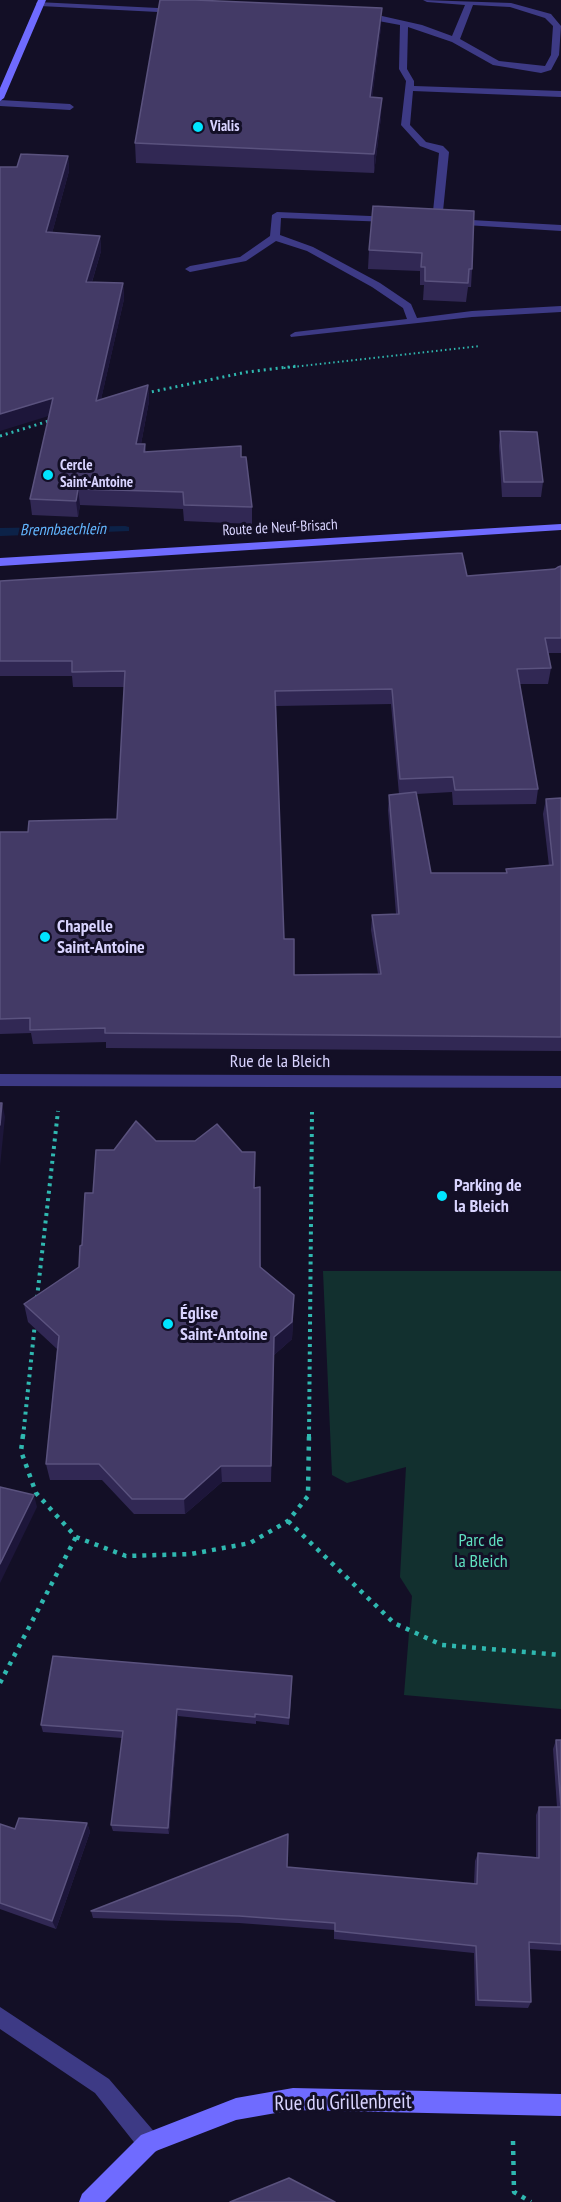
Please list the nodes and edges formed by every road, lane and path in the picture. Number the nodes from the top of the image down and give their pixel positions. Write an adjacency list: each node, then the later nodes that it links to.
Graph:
1 (427, 0): 3 (street)
2 (41, 2): 5 (street); 13 (street)
3 (470, 2): 4 (street); 8 (street)
4 (524, 4): 9 (street)
5 (186, 11)
6 (347, 17): 7 (street)
7 (404, 23): 8 (street); 11 (street)
8 (455, 40): 9 (street)
9 (548, 68): 10 (street)
10 (561, 69)
11 (409, 88): 12 (street); 17 (street)
12 (561, 94)
13 (0, 98)
14 (0, 103): 15 (street)
15 (70, 107)
16 (406, 220): 18 (street)
17 (561, 228)
18 (275, 237): 19 (street); 21 (street)
19 (190, 269)
20 (561, 309): 21 (street)
21 (413, 321): 22 (street)
22 (295, 335)
23 (491, 345): 24 (path)
24 (144, 393)
25 (56, 419): 26 (path)
26 (0, 436)
27 (561, 527): 28 (street, Route de Neuf-Brisach)
28 (0, 562)
29 (0, 1080): 30 (street, Rue de la Bleich)
30 (61, 1081): 31 (street, Rue de la Bleich); 33 (path)
31 (312, 1082): 32 (street, Rue de la Bleich); 35 (path)
32 (561, 1082)
33 (37, 1300)
34 (36, 1312): 36 (path)
35 (288, 1521): 36 (path); 37 (path)
36 (76, 1537): 38 (path)
37 (561, 1655)
38 (0, 1683)
39 (0, 2017): 42 (street)
40 (512, 2104): 41 (street, Rue du Grillenbreit); 42 (street, Rue du Grillenbreit); 44 (path)
41 (561, 2105)
42 (149, 2143): 43 (street)
43 (90, 2202)
44 (531, 2202)

